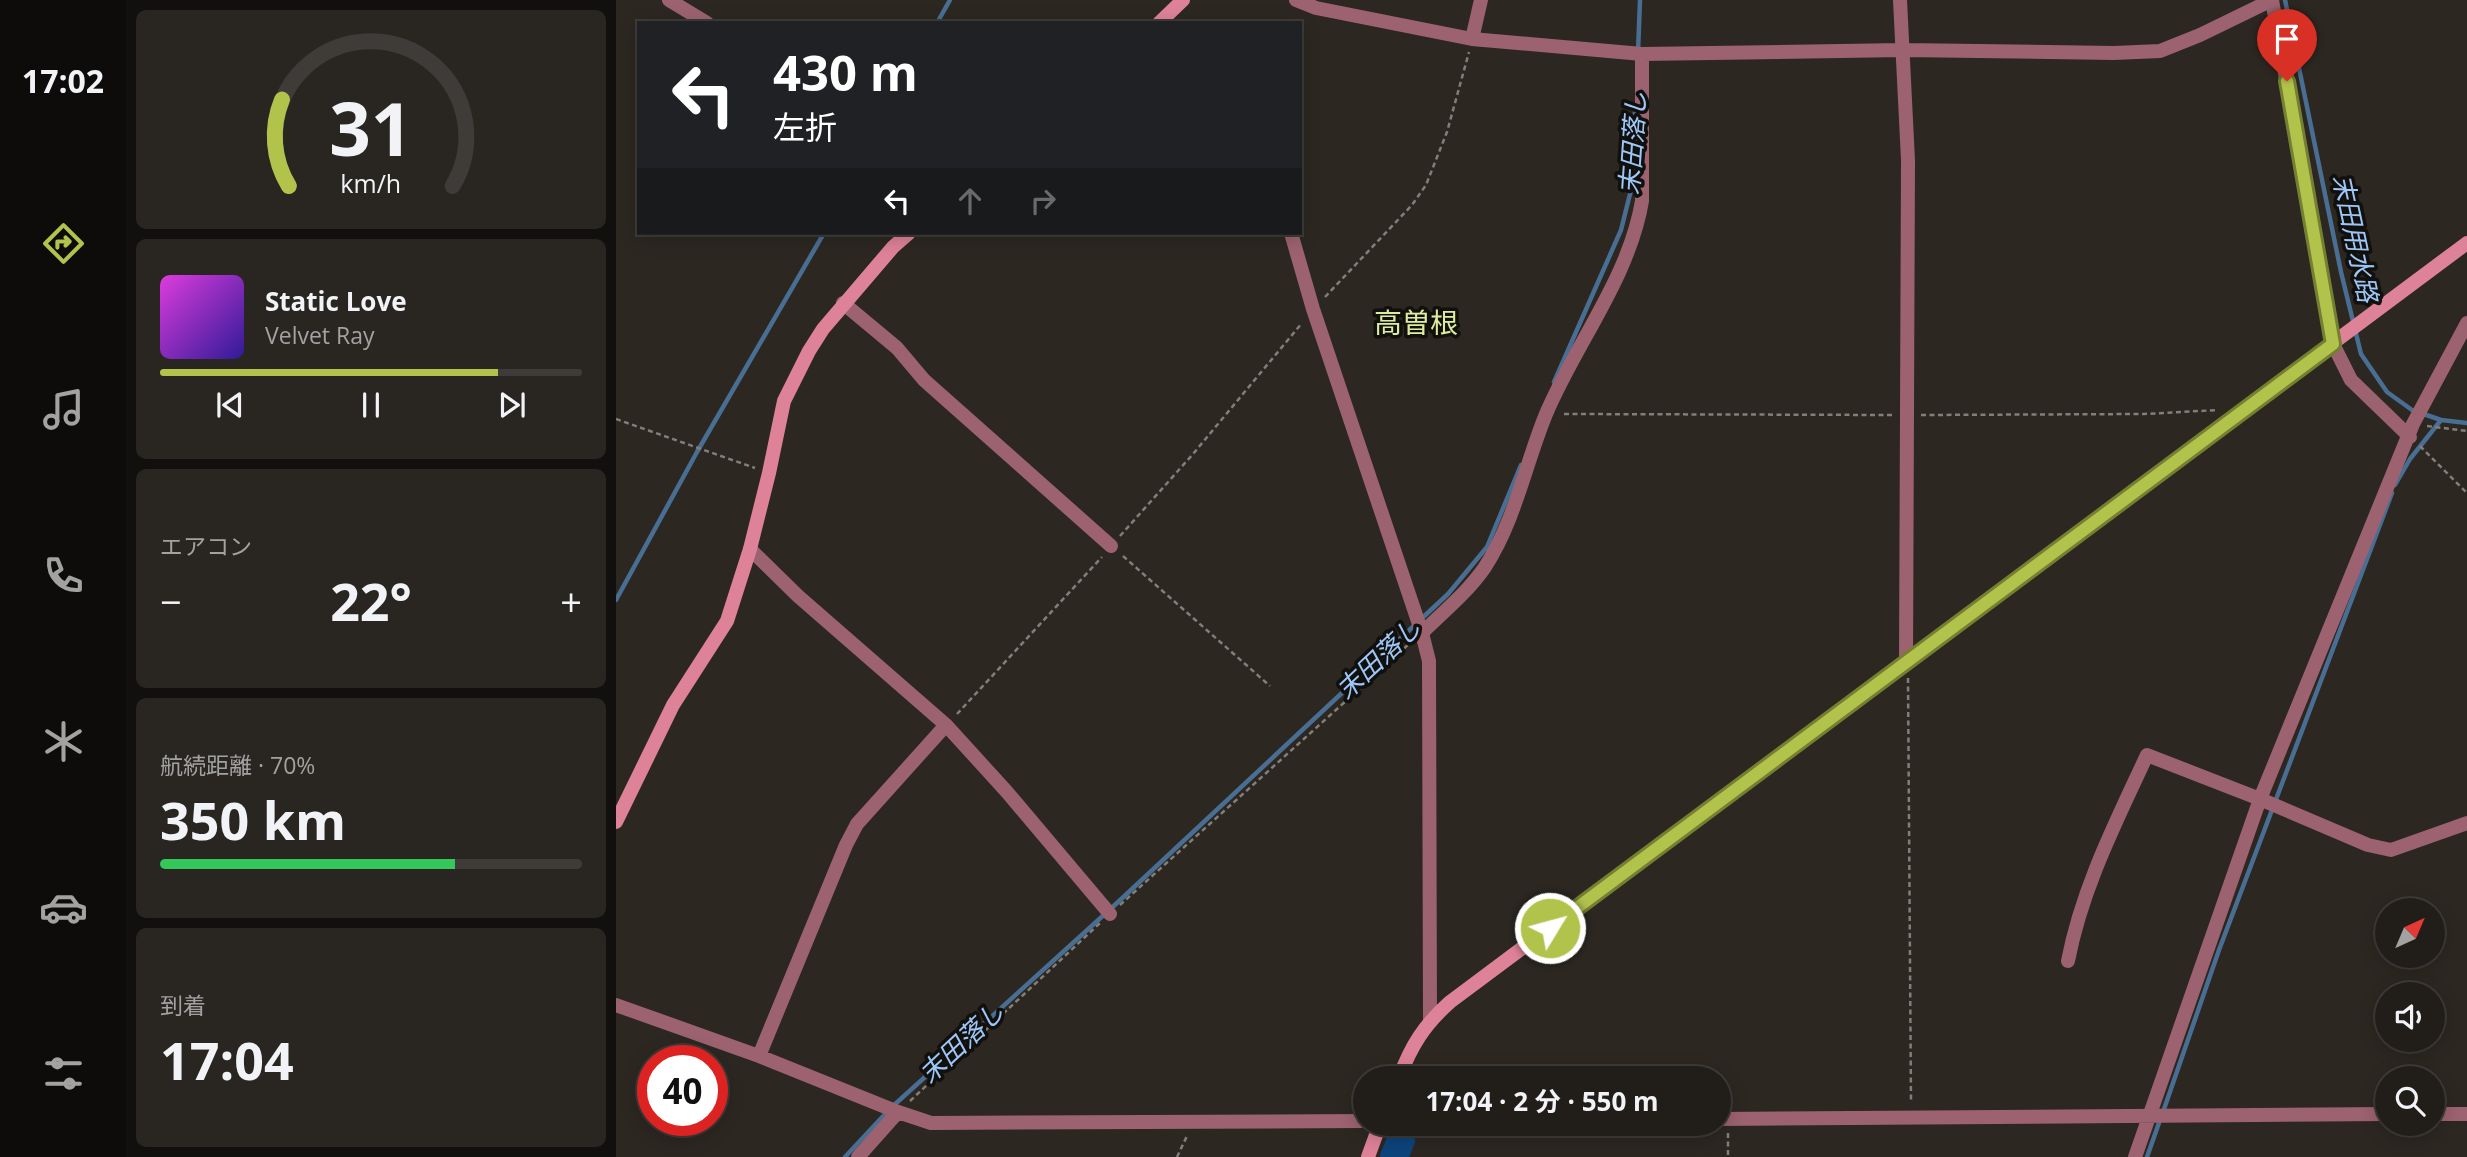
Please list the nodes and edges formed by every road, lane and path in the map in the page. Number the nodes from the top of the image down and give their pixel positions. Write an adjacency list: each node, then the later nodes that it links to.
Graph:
1 (669, 0): 7 (street)
2 (1183, 0): 8 (street)
3 (1296, 0): 9 (street)
4 (1481, 0): 9 (street)
5 (1900, 0): 10 (street)
6 (2272, 0): 10 (street); 18 (street)
7 (704, 21)
8 (1161, 21)
9 (1472, 39): 11 (street); 16 (path)
10 (1903, 50): 11 (street); 21 (street)
11 (1642, 54): 20 (street)
12 (907, 235): 15 (street)
13 (1292, 235): 16 (street)
14 (2467, 243): 18 (street)
15 (843, 303): 25 (street); 27 (street)
16 (1313, 309): 27 (path); 29 (street)
17 (2467, 323): 23 (street)
18 (2333, 344): 23 (street); 30 (street)
19 (2220, 410): 21 (path)
20 (1546, 414): 21 (path); 29 (street)
21 (1908, 415): 30 (street)
22 (616, 419): 25 (path)
23 (2412, 430): 24 (path); 26 (path); 33 (street)
24 (2467, 431)
25 (769, 473): 28 (street)
26 (2467, 493)
27 (1111, 546): 31 (path); 32 (path)
28 (750, 549): 32 (street); 34 (street)
29 (1422, 633): 36 (path); 39 (street)
30 (1906, 664): 39 (street); 48 (path)
31 (1270, 686)
32 (946, 726): 36 (street); 40 (street)
33 (2269, 803): 35 (street); 37 (street); 46 (street)
34 (616, 822)
35 (2467, 824)
36 (1110, 914): 42 (path)
37 (2068, 961)
38 (616, 1005): 40 (street)
39 (1430, 1020): 41 (street)
40 (759, 1056): 42 (street)
41 (1404, 1066)
42 (898, 1112): 49 (street); 53 (street)
43 (2375, 1114): 46 (street)
44 (2445, 1114): 45 (street)
45 (2467, 1114)
46 (2149, 1116): 48 (street); 57 (street)
47 (1731, 1119): 48 (street)
48 (1911, 1119)
49 (1195, 1121): 50 (street); 54 (path)
50 (1353, 1121)
51 (1376, 1136): 55 (street)
52 (1725, 1136): 56 (path)
53 (858, 1157)
54 (1177, 1157)
55 (1368, 1157)
56 (1728, 1157)
57 (2135, 1157)

